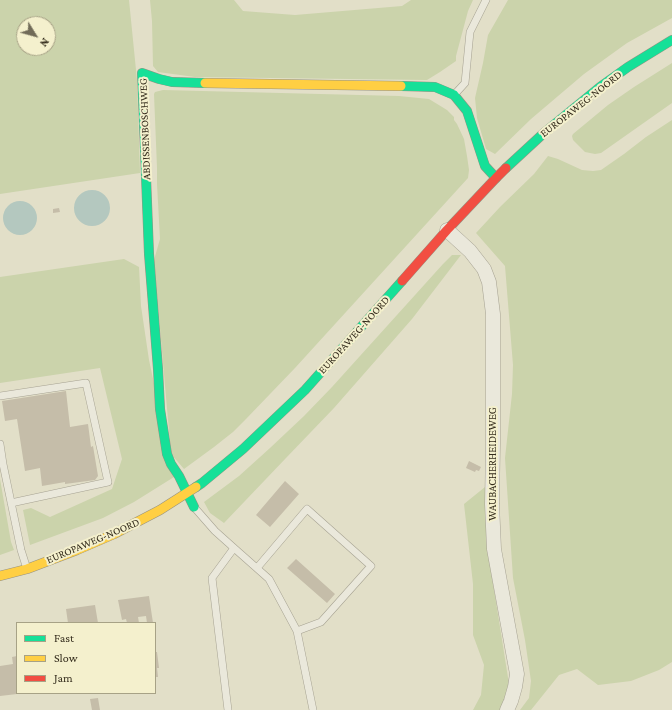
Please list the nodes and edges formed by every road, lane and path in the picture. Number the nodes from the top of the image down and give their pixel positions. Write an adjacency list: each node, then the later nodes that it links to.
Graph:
1 (486, 0): 3 (lane)
2 (672, 40): 4 (street, EUROPAWEG-NOORD)
3 (454, 95): 4 (street, ABDISSENBOSCHWEG); 8 (street, ABDISSENBOSCHWEG)
4 (496, 178): 5 (street, EUROPAWEG-NOORD)
5 (447, 230): 8 (street, EUROPAWEG-NOORD); 18 (street, WAUBACHERHEIDEWEG)
6 (0, 396): 9 (lane)
7 (0, 444): 9 (lane)
8 (187, 493): 10 (street); 13 (street, EUROPAWEG-NOORD)
9 (11, 503): 13 (lane)
10 (194, 507): 11 (lane)
11 (234, 548): 12 (lane); 16 (lane)
12 (257, 568): 15 (lane); 15 (lane)
13 (27, 569): 14 (street, EUROPAWEG-NOORD)
14 (0, 576)
15 (297, 630): 17 (lane)
16 (228, 710)
17 (313, 710)
18 (507, 710)

